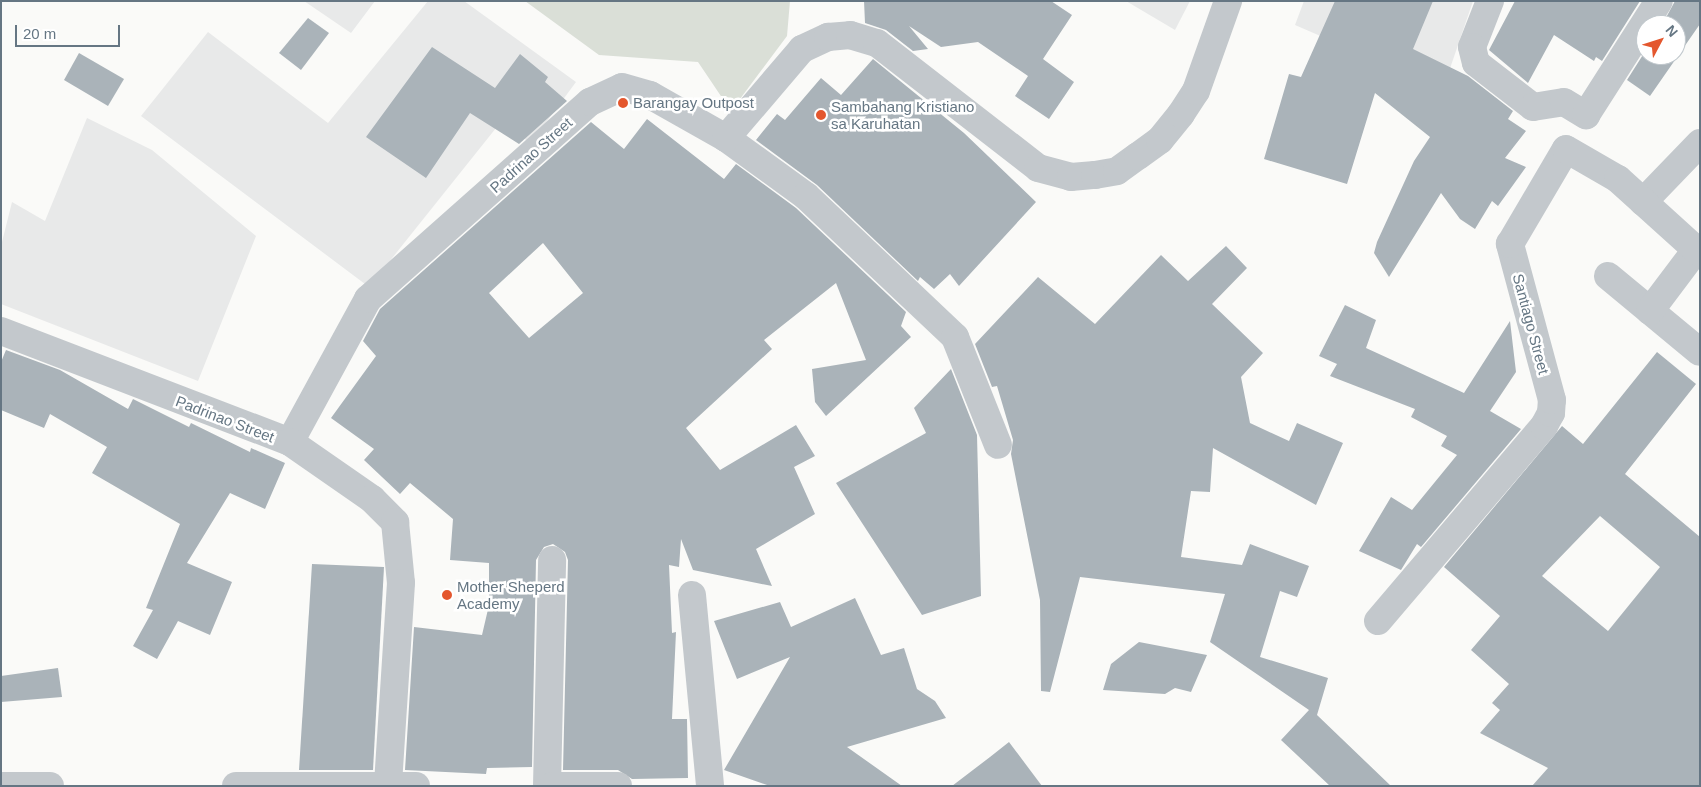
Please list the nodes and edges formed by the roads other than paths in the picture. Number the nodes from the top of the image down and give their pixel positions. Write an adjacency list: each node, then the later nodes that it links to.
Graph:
1 (1228, 1): 5 (street)
2 (1490, 1): 4 (street)
3 (1659, 1): 4 (street, Santiago Street)
4 (1586, 115): 7 (street, Santiago Street)
5 (726, 138): 14 (street, Padrinao Street); 15 (street)
6 (1700, 143): 8 (street)
7 (1566, 149): 8 (street); 18 (street, Santiago Street)
8 (1643, 202): 9 (street)
9 (1698, 252): 11 (street)
10 (1608, 276): 11 (street)
11 (1650, 311): 13 (street)
12 (1, 331): 14 (street, Padrinao Street)
13 (1700, 352)
14 (290, 442): 23 (street)
15 (998, 444)
16 (552, 560): 25 (street)
17 (692, 595): 28 (street)
18 (1378, 621)
19 (1, 786): 20 (street)
20 (50, 786)
21 (236, 786): 22 (street)
22 (357, 786): 23 (street)
23 (388, 786): 24 (street)
24 (416, 786)
25 (546, 786)
26 (553, 786): 27 (street)
27 (618, 786)
28 (710, 786)

